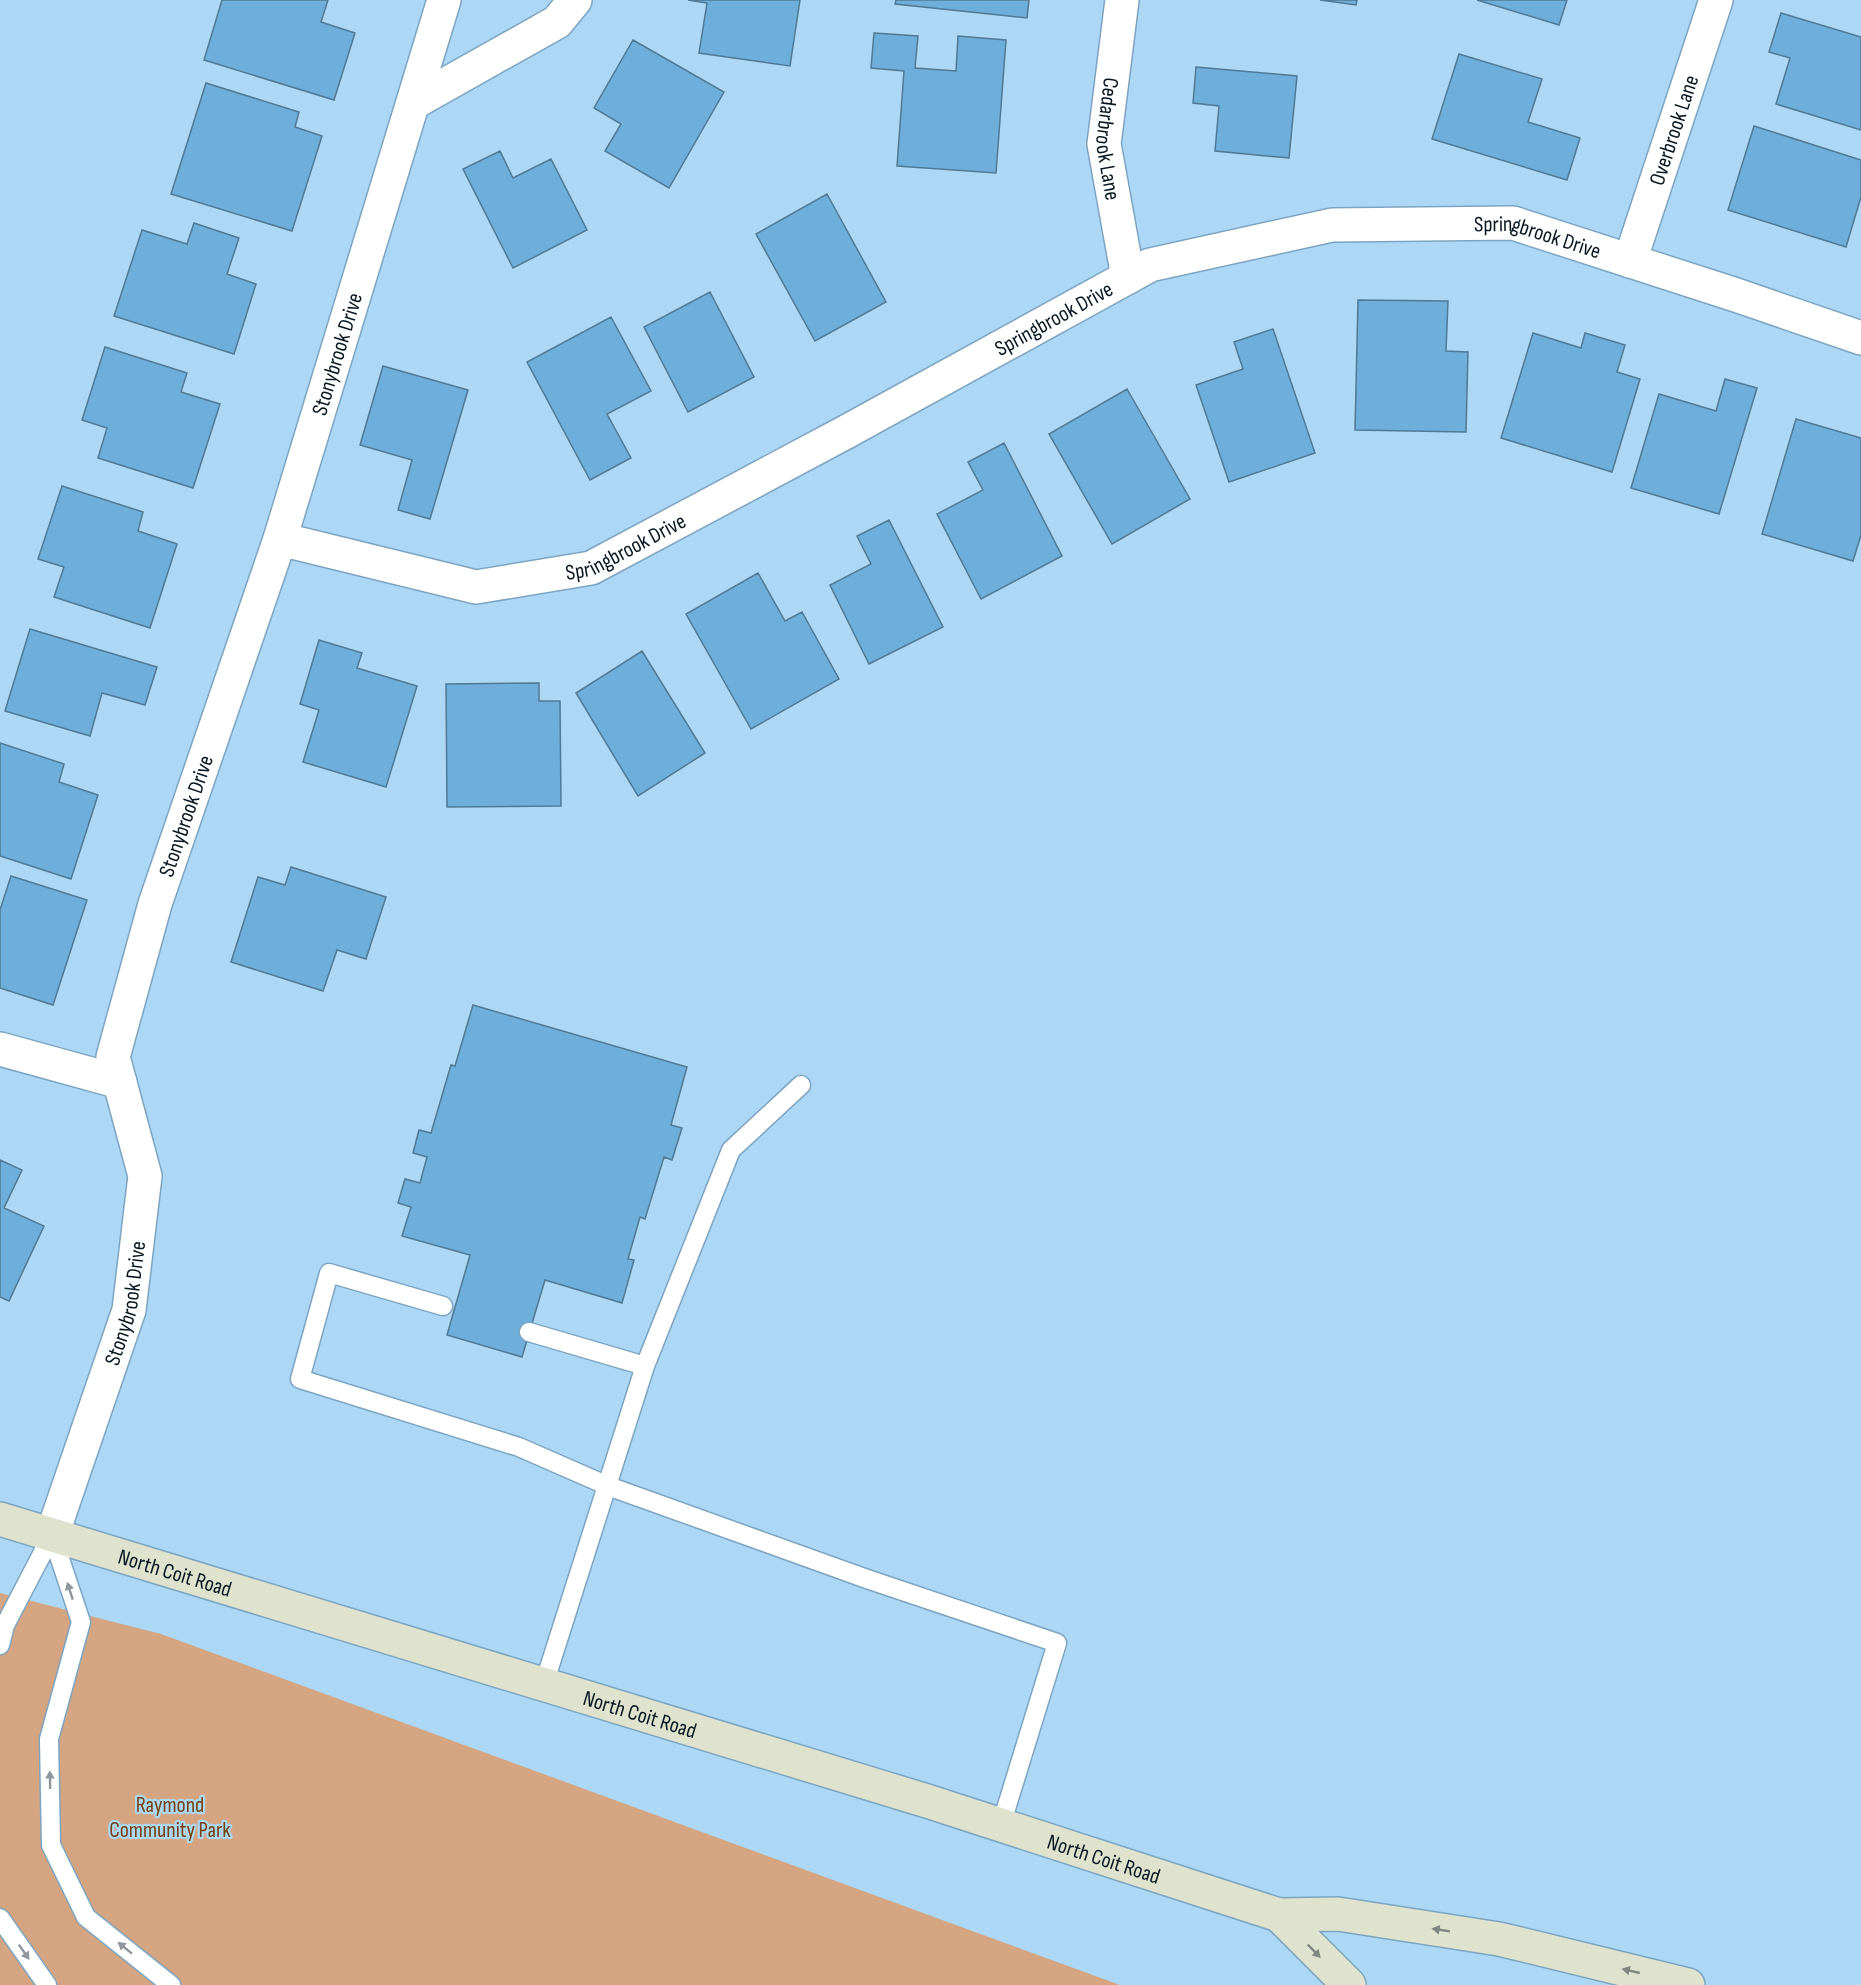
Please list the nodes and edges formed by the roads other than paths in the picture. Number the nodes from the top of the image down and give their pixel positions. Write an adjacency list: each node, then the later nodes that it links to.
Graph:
1 (444, 0): 5 (street, Stonybrook Drive)
2 (575, 0): 5 (street)
3 (1122, 0): 7 (street, Cedarbrook Lane)
4 (1716, 0): 6 (street, Overbrook Lane)
5 (413, 103): 9 (street, Stonybrook Drive)
6 (1630, 261): 7 (street, Springbrook Drive); 8 (street, Springbrook Drive)
7 (1128, 277): 9 (street, Springbrook Drive)
8 (1861, 339)
9 (280, 539): 11 (street, Stonybrook Drive)
10 (0, 1049): 11 (street)
11 (120, 1082): 18 (street, Stonybrook Drive)
12 (801, 1085): 15 (lane)
13 (444, 1306): 16 (lane)
14 (529, 1332): 15 (lane)
15 (645, 1366): 16 (lane)
16 (608, 1486): 20 (lane); 21 (lane)
17 (0, 1519): 18 (main road, North Coit Road)
18 (52, 1535): 19 (lane); 20 (main road, North Coit Road); 25 (lane, one-way to 18)
19 (0, 1645)
20 (544, 1684): 21 (main road, North Coit Road)
21 (1001, 1825): 22 (main road, North Coit Road)
22 (1279, 1915): 26 (main road, North Coit Road, one-way to 26); 27 (main road, North Coit Road, one-way to 22)
23 (0, 1918): 24 (lane, one-way to 24)
24 (47, 1985)
25 (171, 1985)
26 (1349, 1985)
27 (1688, 1985)

